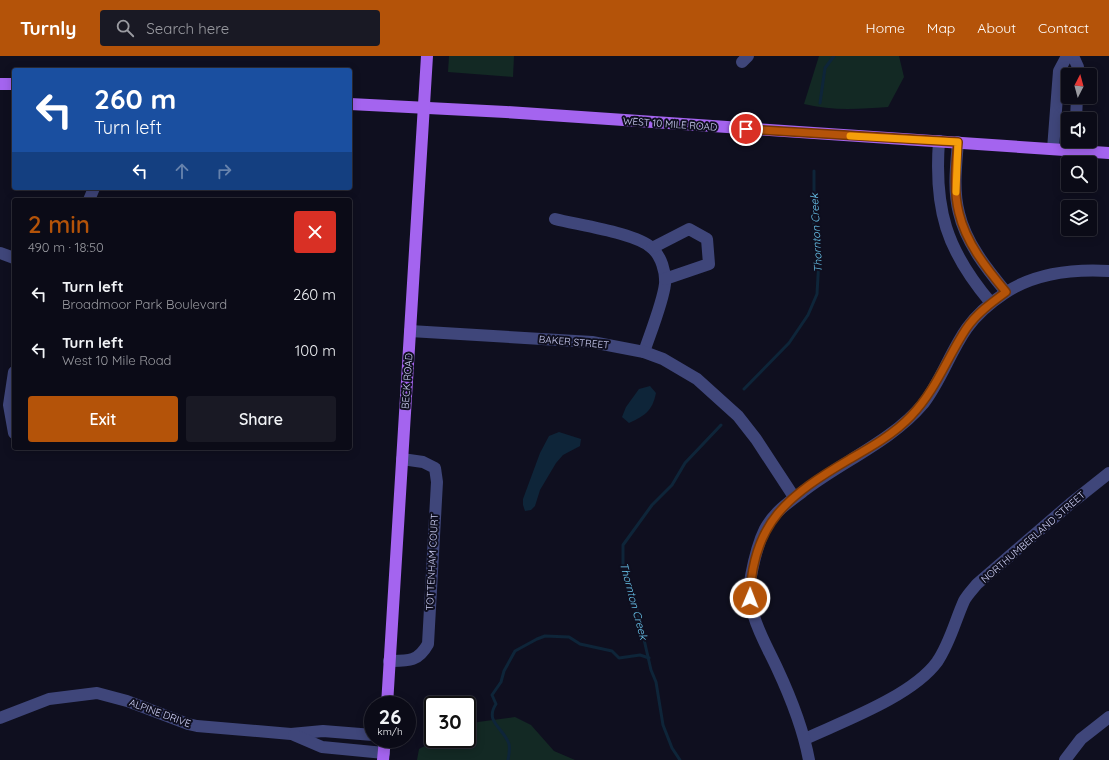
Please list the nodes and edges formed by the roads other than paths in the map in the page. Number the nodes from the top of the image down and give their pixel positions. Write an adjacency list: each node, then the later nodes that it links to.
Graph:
1 (427, 56): 8 (main road, BECK ROAD)
2 (1067, 56): 13 (street)
3 (1073, 56): 4 (street)
4 (1078, 68)
5 (0, 84): 6 (main road)
6 (12, 84)
7 (352, 104): 8 (main road, WEST 10 MILE ROAD)
8 (423, 108): 9 (main road, WEST 10 MILE ROAD); 25 (main road, BECK ROAD)
9 (939, 141): 10 (main road, WEST 10 MILE ROAD); 16 (street)
10 (958, 142): 13 (main road, WEST 10 MILE ROAD); 15 (street)
11 (1061, 148): 13 (main road, WEST 10 MILE ROAD)
12 (1085, 148): 14 (main road, WEST 10 MILE ROAD)
13 (1053, 149)
14 (1109, 153)
15 (959, 214): 16 (street); 23 (street)
16 (942, 218): 24 (street)
17 (555, 219): 18 (street)
18 (652, 248): 22 (street); 22 (street)
19 (0, 253): 20 (street)
20 (12, 257)
21 (1109, 271): 23 (street)
22 (665, 279): 26 (street)
23 (1006, 292): 24 (street)
24 (991, 303): 31 (street)
25 (410, 331): 26 (street, BAKER STREET); 29 (main road, BECK ROAD)
26 (644, 352): 31 (street, BAKER STREET)
27 (12, 385): 28 (street)
28 (12, 422)
29 (402, 460): 32 (main road, BECK ROAD); 32 (street, TOTTENHAM COURT)
30 (1109, 473): 38 (street, NORTHUMBERLAND STREET)
31 (794, 497): 38 (street)
32 (390, 661): 33 (main road, BECK ROAD)
33 (388, 696)
34 (1109, 716): 41 (street)
35 (0, 718): 36 (street, ALPINE DRIVE)
36 (291, 734): 37 (street, ALPINE DRIVE); 39 (street)
37 (364, 734)
38 (805, 739): 40 (street)
39 (384, 757)
40 (809, 760)
41 (1065, 760)

